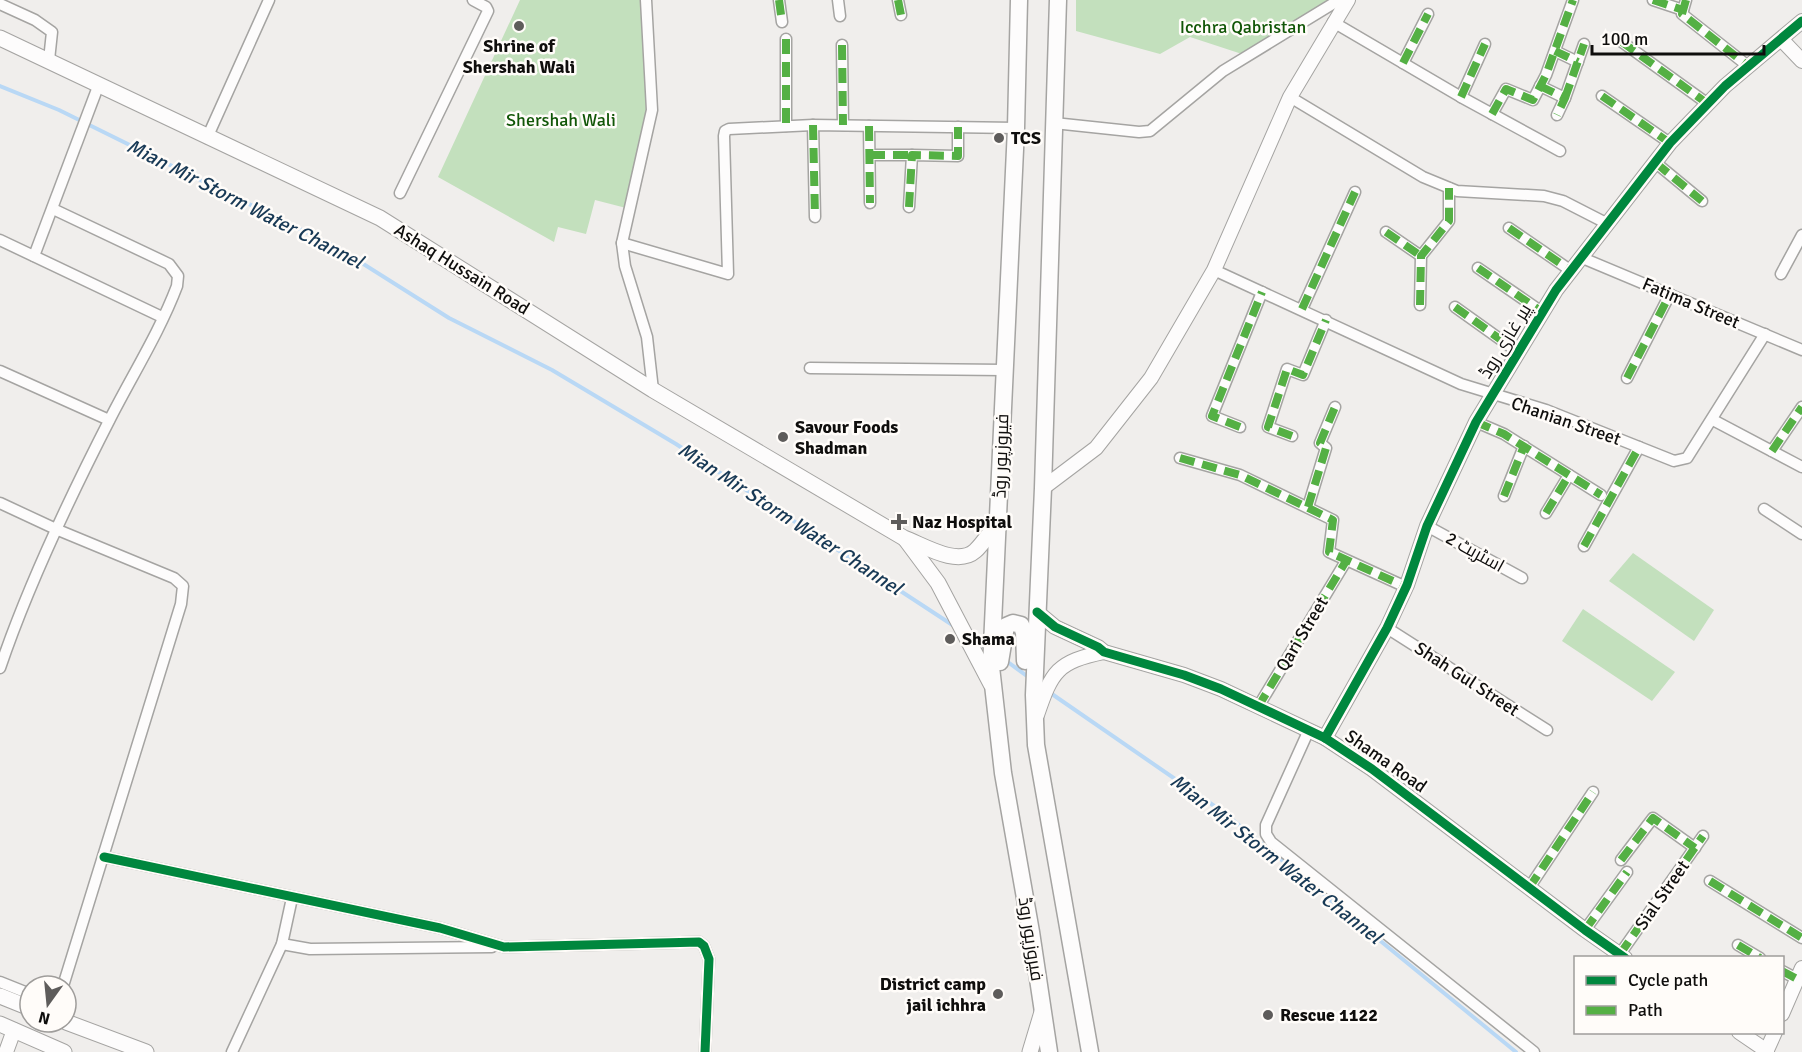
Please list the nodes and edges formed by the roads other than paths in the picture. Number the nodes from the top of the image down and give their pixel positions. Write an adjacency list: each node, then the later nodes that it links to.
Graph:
1 (269, 0): 52 (street)
2 (473, 0): 60 (street)
3 (646, 0): 71 (street)
4 (779, 0): 21 (street)
5 (838, 0): 19 (street)
6 (898, 0): 18 (street)
7 (1019, 0): 51 (main road, فیروزپور روڈ)
8 (1025, 0): 51 (main road)
9 (1050, 0): 45 (main road)
10 (1058, 0): 45 (main road)
11 (1339, 0): 45 (street)
12 (1348, 0): 22 (street)
13 (1573, 0): 30 (street)
14 (1653, 0): 16 (street)
15 (0, 4): 31 (street)
16 (1684, 5): 35 (street)
17 (1428, 14): 34 (street)
18 (901, 15)
19 (840, 16)
20 (1802, 21): 25 (street, پیر غازی روڈ)
21 (782, 22)
22 (1333, 22): 34 (street); 39 (street)
23 (0, 38): 31 (main road, Ashaq Hussain Road)
24 (786, 39): 48 (street)
25 (1782, 40): 32 (street); 35 (street, پیر غازی روڈ)
26 (1622, 42): 42 (street)
27 (1485, 44): 40 (street)
28 (1584, 44): 33 (street)
29 (842, 45): 47 (street)
30 (1555, 51): 33 (street); 37 (street)
31 (49, 60): 36 (main road, Ashaq Hussain Road)
32 (1802, 61)
33 (1578, 62): 41 (street)
34 (1403, 63): 40 (street)
35 (1748, 66): 42 (street, پیر غازی روڈ)
36 (99, 84): 52 (main road, Ashaq Hussain Road); 64 (street)
37 (1540, 87): 41 (street); 43 (street)
38 (1602, 96): 53 (street)
39 (1290, 97): 58 (street); 76 (street)
40 (1461, 97): 43 (street)
41 (1565, 98): 44 (street)
42 (1708, 104): 53 (street, پیر غازی روڈ)
43 (1492, 114): 54 (street)
44 (1557, 115)
45 (1054, 123): 109 (main road)
46 (813, 125): 47 (street); 48 (street); 65 (street)
47 (843, 125): 49 (street)
48 (786, 126): 71 (street)
49 (868, 126): 50 (street); 55 (street)
50 (957, 127): 51 (street); 56 (street)
51 (1016, 128): 91 (main road, فیروزپور روڈ)
52 (207, 138): 94 (main road, Ashaq Hussain Road)
53 (1670, 143): 57 (street, پیر غازی روڈ)
54 (1560, 151)
55 (870, 155): 56 (street); 62 (street)
56 (912, 155): 63 (street)
57 (1656, 163): 61 (street); 66 (street, پیر غازی روڈ)
58 (1449, 188): 66 (street); 73 (street)
59 (1355, 192): 83 (street)
60 (400, 193)
61 (1702, 201)
62 (870, 203)
63 (909, 207)
64 (53, 209): 72 (street); 85 (street)
65 (816, 217)
66 (1606, 223): 74 (street, پیر غازی روڈ)
67 (1509, 228): 77 (street)
68 (1386, 232): 73 (street)
69 (1802, 235): 78 (street)
70 (0, 240): 72 (street)
71 (622, 243): 94 (street)
72 (34, 255): 85 (street)
73 (1421, 256): 81 (street)
74 (1580, 257): 77 (street, پیر غازی روڈ); 80 (street, Fatima Street)
75 (1478, 268): 84 (street)
76 (1214, 270): 79 (street, Chanian Street); 109 (street)
77 (1570, 270): 84 (street, پیر غازی روڈ)
78 (1781, 274)
79 (1262, 292): 83 (street, Chanian Street); 101 (street)
80 (1670, 294): 87 (street, Fatima Street); 93 (street)
81 (1420, 305)
82 (1455, 307): 89 (street)
83 (1302, 309): 86 (street, Chanian Street)
84 (1542, 312): 89 (street, پیر غازی روڈ)
85 (162, 317): 98 (street)
86 (1326, 320): 95 (street, Chanian Street); 102 (street)
87 (1765, 334): 88 (street, Fatima Street); 99 (street, Chanian Street)
88 (1802, 350)
89 (1518, 352): 95 (street, پیر غازی روڈ)
90 (810, 368): 91 (street)
91 (1004, 370): 116 (main road, فیروزپور روڈ)
92 (0, 371): 98 (street)
93 (1627, 378)
94 (653, 390): 120 (main road, Ashaq Hussain Road)
95 (1492, 394): 100 (street, پیر غازی روڈ); 104 (street, Chanian Street)
96 (1335, 407): 113 (street)
97 (1801, 410): 105 (street)
98 (109, 420): 118 (street)
99 (1713, 420): 104 (street, Chanian Street); 105 (street)
100 (1476, 422): 103 (street); 117 (street, پیر غازی روڈ)
101 (1240, 427)
102 (1292, 436)
103 (1524, 446): 108 (street); 111 (street)
104 (1639, 447): 121 (street)
105 (1772, 451): 107 (street)
106 (1180, 458): 113 (street)
107 (1802, 467)
108 (1569, 475): 110 (street); 115 (street)
109 (1043, 488): 125 (main road)
110 (1601, 495)
111 (1504, 496)
112 (0, 503): 118 (street)
113 (1308, 507): 122 (street)
114 (1764, 509): 119 (street)
115 (1546, 513)
116 (999, 522): 120 (main road, Ashaq Hussain Road); 128 (main road, فیروزپور روڈ)
117 (1427, 526): 123 (street, اسٹریٹ 2); 124 (street, پیر غازی روڈ)
118 (58, 530): 129 (street); 140 (street)
119 (1802, 534)
120 (904, 538): 128 (main road, Ashaq Hussain Road)
121 (1584, 546)
122 (1346, 561): 124 (street); 131 (street, Qari Street)
123 (1522, 578)
124 (1406, 588): 126 (street, پیر غازی روڈ)
125 (1037, 612): 127 (street, Shama Road); 130 (main road)
126 (1387, 628): 133 (street, Shah Gul Street); 135 (street, پیر غازی روڈ)
127 (1104, 652): 130 (street, Shama Road); 131 (street, Shama Road)
128 (986, 666): 132 (main road, فیروزپور روڈ)
129 (0, 668)
130 (1042, 677): 136 (main road)
131 (1258, 707): 134 (street, Shama Road)
132 (994, 710): 136 (main road); 161 (main road, فیروزپور روڈ)
133 (1547, 730)
134 (1308, 732): 135 (street, Shama Road); 174 (street)
135 (1325, 738): 144 (street, Shama Road)
136 (1036, 746): 166 (main road)
137 (1593, 792): 144 (street)
138 (1703, 836): 139 (street, Sial Street)
139 (1695, 848): 141 (street); 151 (street, Sial Street)
140 (104, 857): 145 (street); 154 (street)
141 (1621, 860)
142 (1627, 872): 146 (street)
143 (1710, 881): 147 (street)
144 (1528, 888): 146 (street, Shama Road)
145 (292, 898): 148 (street); 150 (street)
146 (1584, 930): 151 (street, Shama Road)
147 (1802, 938)
148 (282, 944): 150 (street); 170 (street)
149 (1738, 945): 152 (street)
150 (504, 947): 171 (street)
151 (1623, 956)
152 (1758, 956)
153 (1784, 971): 155 (street)
154 (67, 974)
155 (1800, 974): 160 (street)
156 (0, 982): 157 (street)
157 (18, 989)
158 (0, 996): 159 (main road)
159 (18, 1003)
160 (1784, 1010)
161 (1042, 1012): 172 (main road); 173 (main road, فیروزپور روڈ)
162 (78, 1026): 169 (main road)
163 (1742, 1034): 167 (street)
164 (1773, 1034): 167 (street)
165 (6, 1038): 168 (main road)
166 (1090, 1048)
167 (1766, 1051)
168 (64, 1052)
169 (146, 1052)
170 (232, 1052)
171 (705, 1052)
172 (1030, 1052)
173 (1049, 1052)
174 (1534, 1052)

